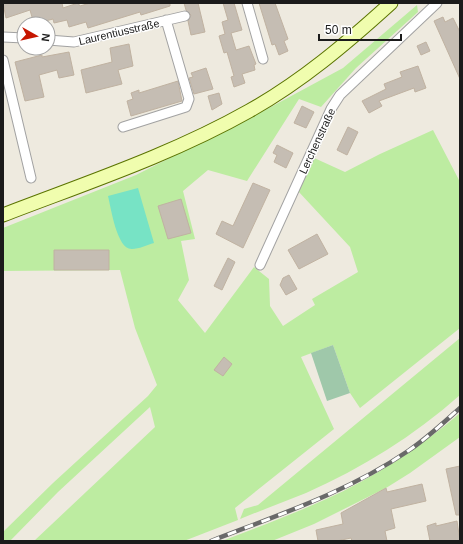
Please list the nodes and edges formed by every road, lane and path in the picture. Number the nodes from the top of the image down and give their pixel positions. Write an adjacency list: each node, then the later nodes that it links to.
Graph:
1 (246, 3): 9 (street)
2 (391, 3): 13 (main road)
3 (437, 3): 14 (street, Lerchenstraße)
4 (185, 16): 5 (street, Laurentiusstraße)
5 (166, 20): 8 (street, Laurentiusstraße); 11 (street, Laurentiusstraße)
6 (3, 37): 7 (street)
7 (16, 38)
8 (56, 41)
9 (262, 59)
10 (3, 60): 12 (street)
11 (123, 127)
12 (31, 178)
13 (3, 214)
14 (260, 265)

